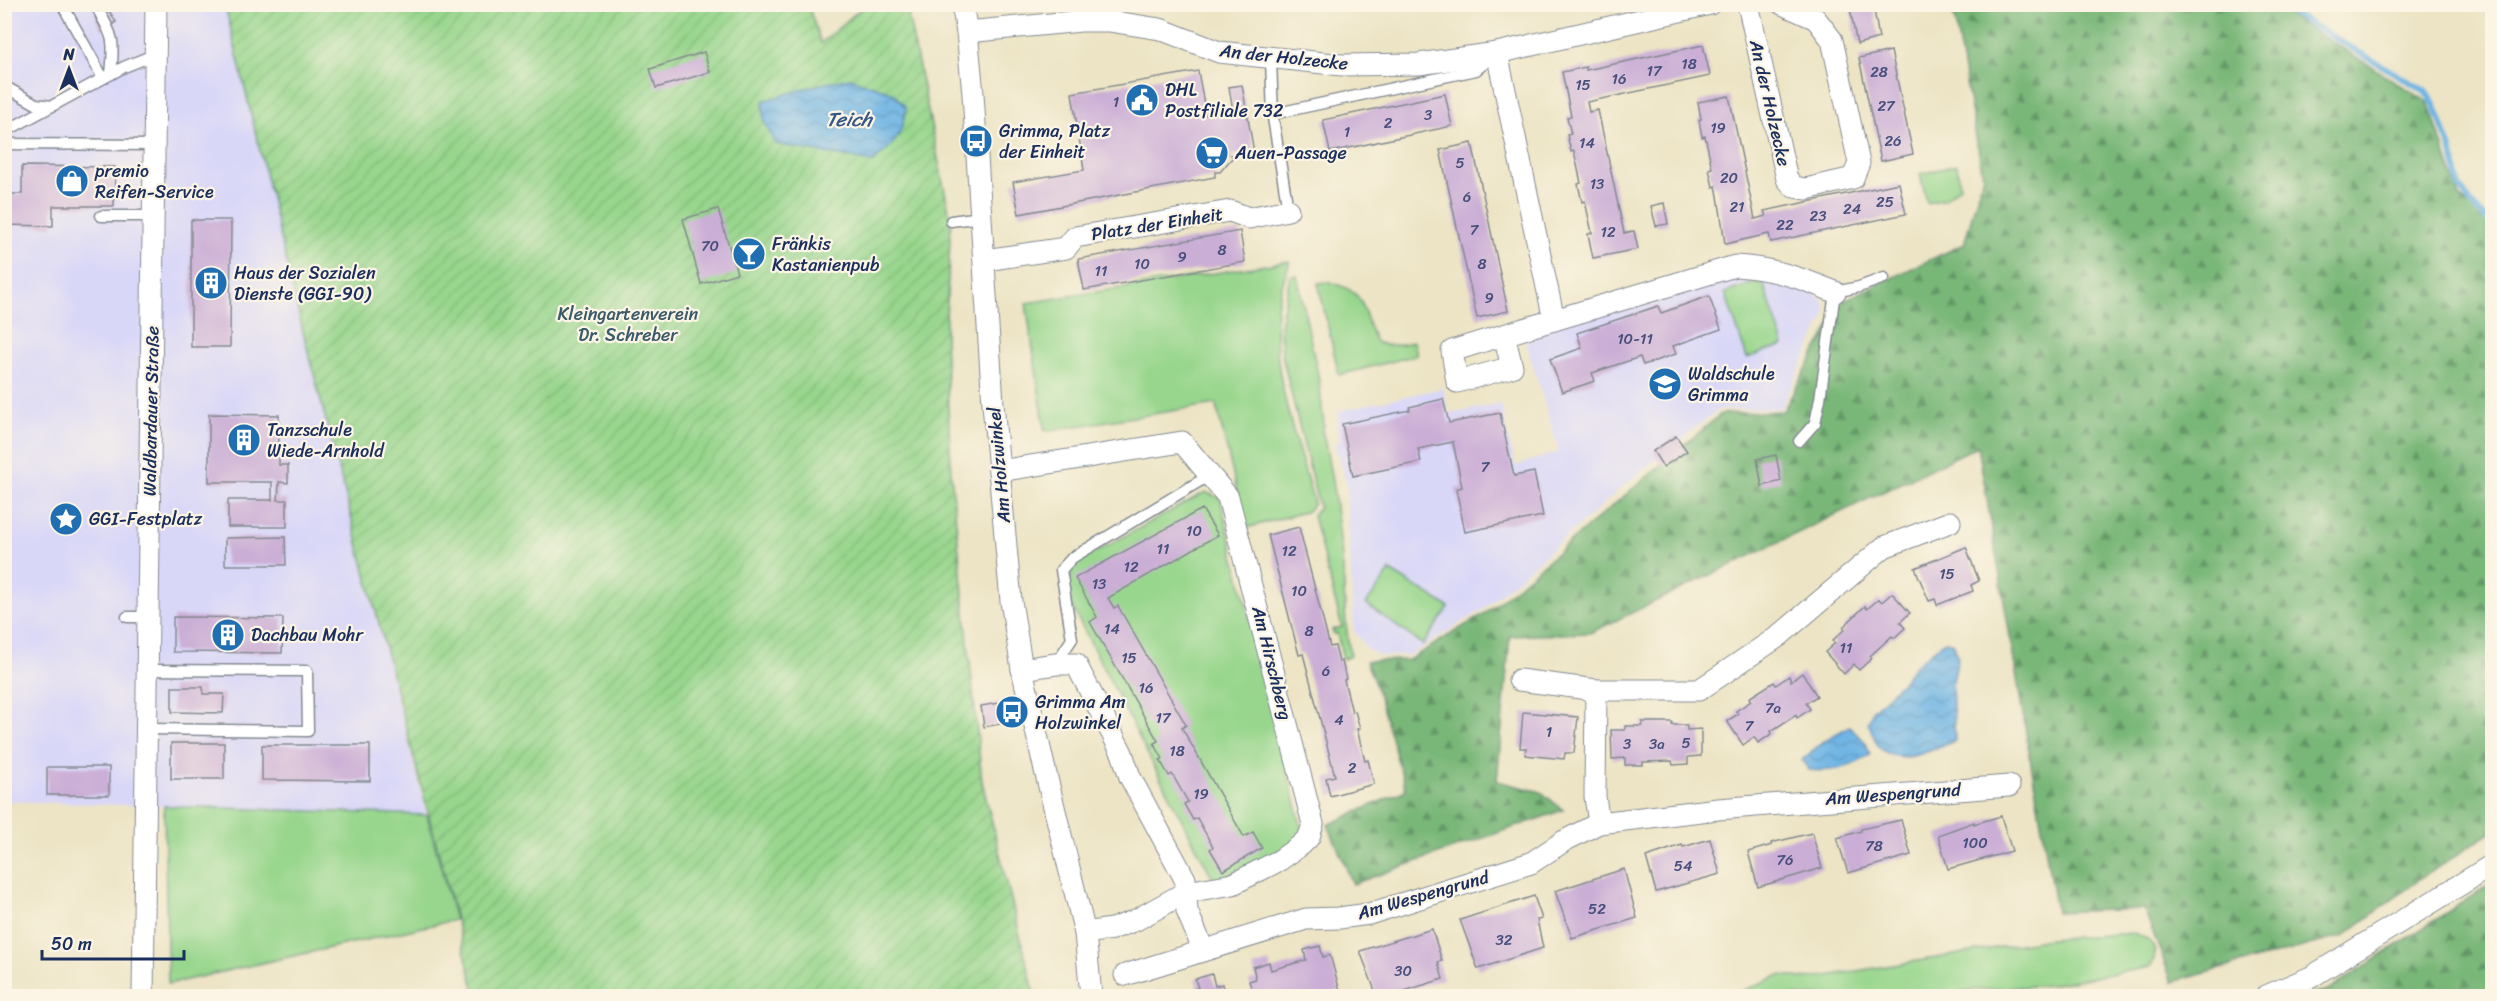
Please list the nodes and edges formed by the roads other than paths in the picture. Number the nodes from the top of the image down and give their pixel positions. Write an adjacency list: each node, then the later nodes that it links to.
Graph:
1 (62, 4): 12 (lane)
2 (95, 4): 12 (lane)
3 (156, 4): 10 (street, Waldbardauer Straße)
4 (962, 4): 8 (street, Am Holzwinkel)
5 (1710, 4): 9 (street, An der Holzecke)
6 (1748, 4): 7 (street, An der Holzecke)
7 (1782, 4)
8 (967, 32): 11 (street, An der Holzecke); 22 (street, Am Holzwinkel)
9 (1497, 53): 11 (street, An der Holzecke); 15 (lane); 27 (street)
10 (156, 54): 12 (lane); 18 (street, Waldbardauer Straße)
11 (1271, 58): 15 (lane, Platz der Einheit)
12 (107, 76): 14 (lane)
13 (4, 86): 14 (lane)
14 (52, 106): 16 (lane)
15 (1273, 114): 19 (lane, Platz der Einheit)
16 (4, 132)
17 (4, 144): 18 (lane)
18 (154, 145): 21 (street, Waldbardauer Straße)
19 (1288, 210): 24 (street, Platz der Einheit)
20 (101, 216): 21 (lane)
21 (153, 216): 34 (street, Waldbardauer Straße)
22 (981, 217): 23 (lane); 24 (street, Am Holzwinkel)
23 (951, 221)
24 (985, 260): 30 (street, Am Holzwinkel)
25 (1884, 278): 26 (lane)
26 (1835, 292): 27 (street); 29 (lane)
27 (1554, 320): 28 (street)
28 (1504, 335)
29 (1799, 441)
30 (999, 471): 31 (street, Am Hirschberg); 36 (street, Am Holzwinkel)
31 (1210, 475): 35 (lane); 44 (street, Am Hirschberg)
32 (1950, 522): 39 (street)
33 (128, 616): 34 (lane)
34 (149, 616): 37 (street, Waldbardauer Straße)
35 (1056, 664): 36 (street); 44 (street)
36 (1022, 669): 45 (street, Am Holzwinkel)
37 (147, 670): 40 (street, Waldbardauer Straße); 40 (lane)
38 (1519, 680): 39 (street)
39 (1596, 690): 42 (street)
40 (147, 729): 48 (street, Waldbardauer Straße)
41 (2009, 786): 42 (street, Am Wespengrund)
42 (1599, 823): 46 (street, Am Wespengrund)
43 (2493, 865): 50 (street)
44 (1186, 892): 45 (street, Am Hirschberg); 46 (street)
45 (1085, 933): 49 (street, Am Holzwinkel)
46 (1203, 950): 47 (street, Am Wespengrund)
47 (1125, 975)
48 (143, 996)
49 (1091, 996)
50 (2266, 996)

